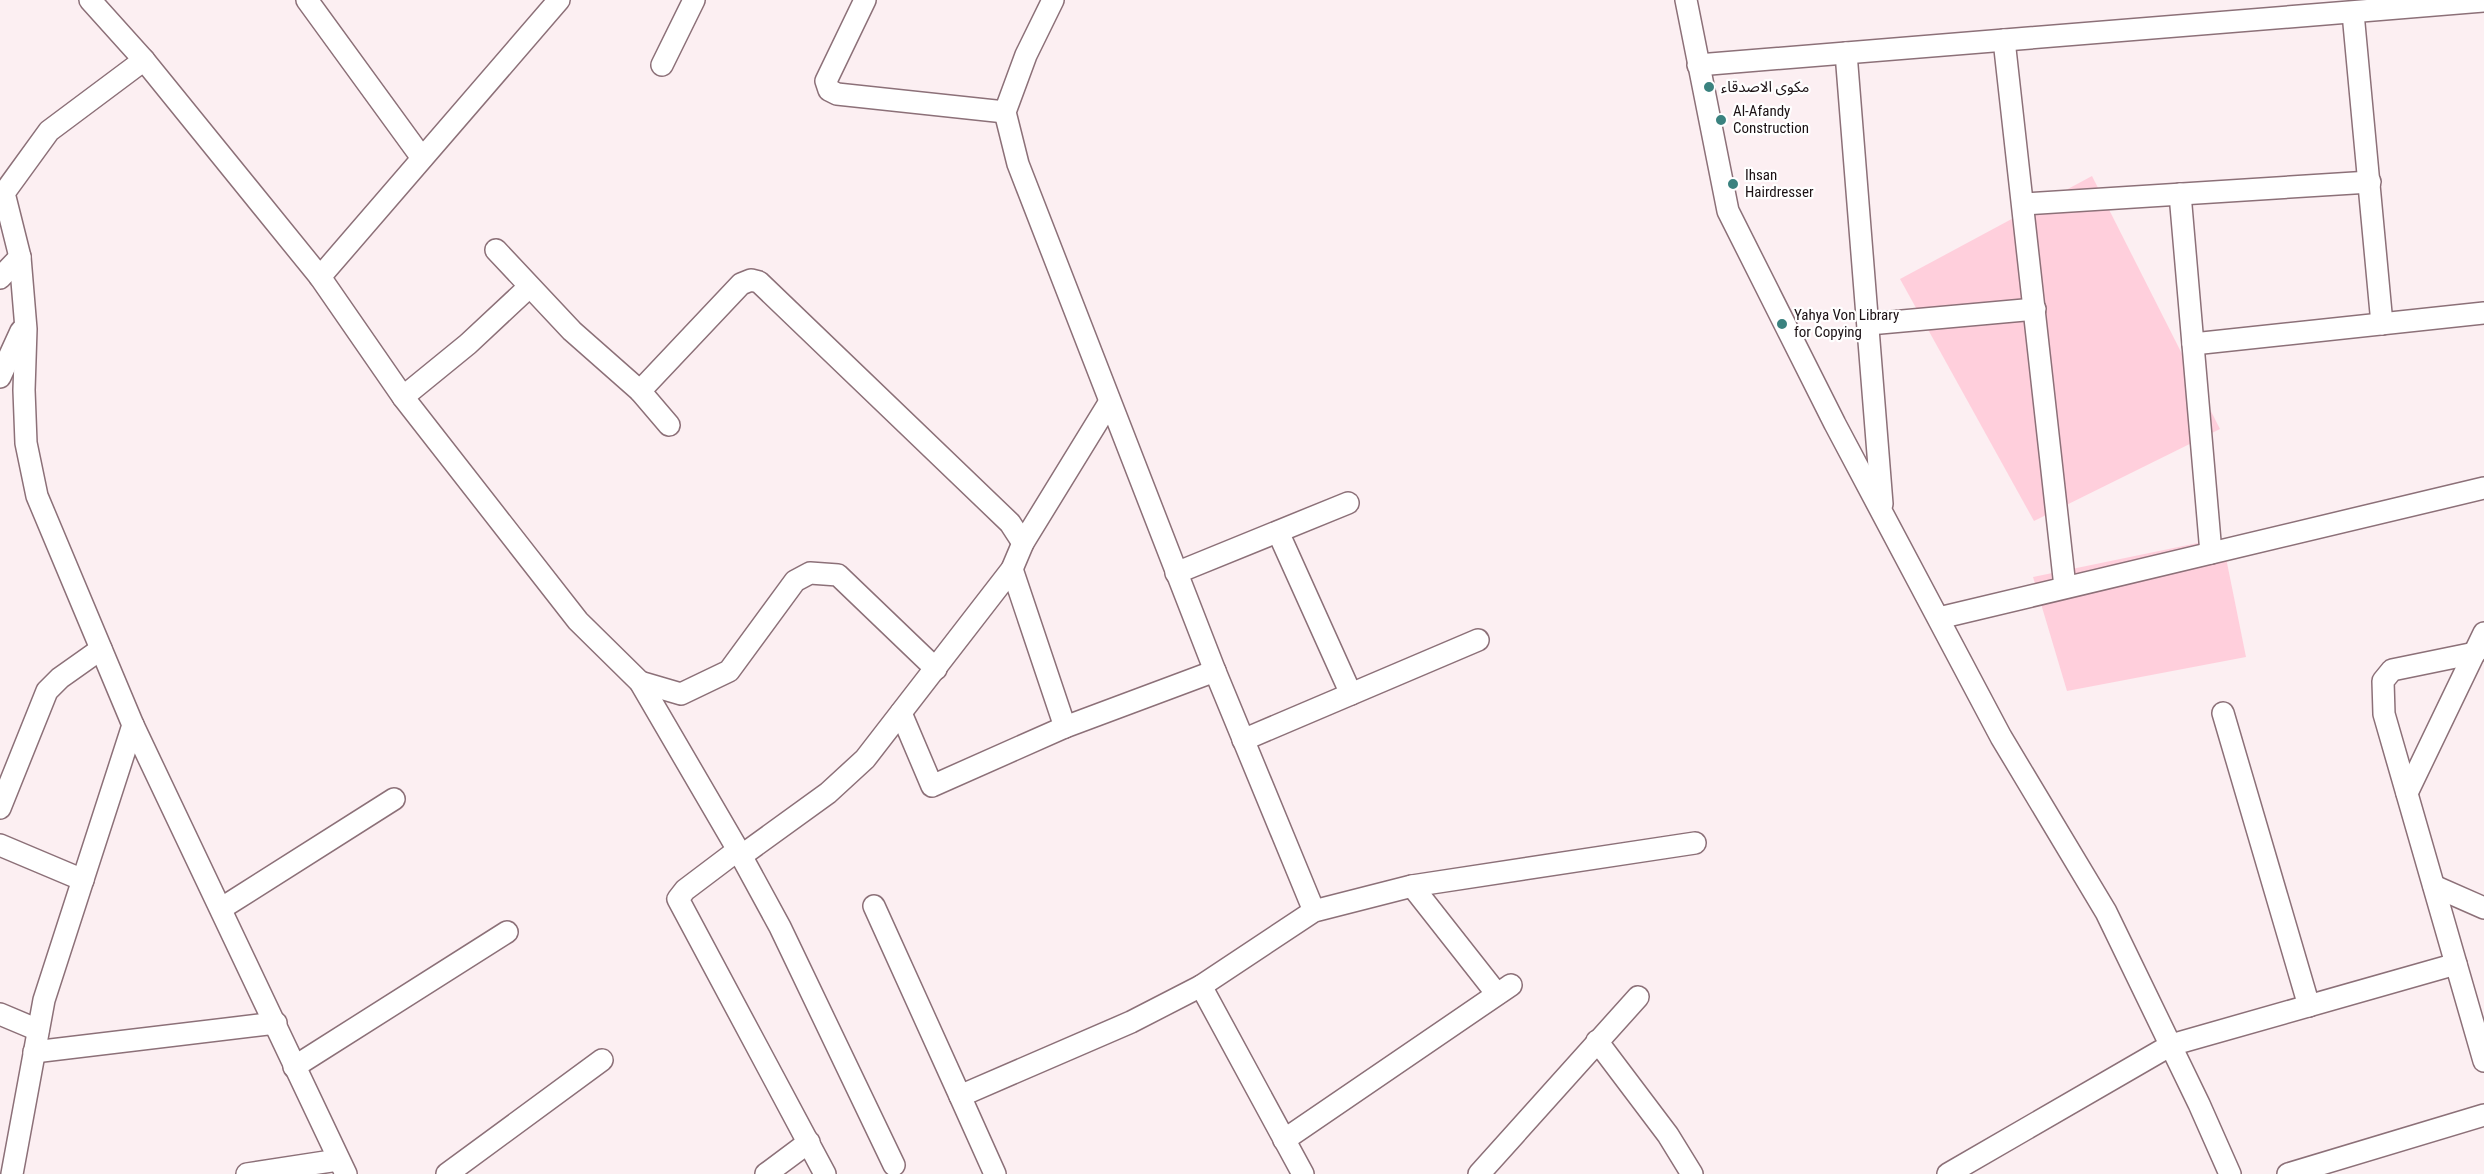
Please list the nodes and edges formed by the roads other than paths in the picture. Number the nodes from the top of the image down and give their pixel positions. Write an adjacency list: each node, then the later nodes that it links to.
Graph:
1 (90, 0): 12 (street)
2 (307, 0): 16 (street)
3 (558, 0): 16 (street)
4 (694, 0): 13 (street)
5 (865, 0): 15 (street)
6 (1053, 0): 15 (street)
7 (1686, 0): 14 (street)
8 (2484, 1): 9 (street)
9 (2353, 13): 10 (street); 17 (street)
10 (2004, 40): 11 (street); 20 (street)
11 (1846, 53): 14 (street); 29 (street)
12 (144, 60): 18 (street); 23 (street)
13 (662, 65)
14 (1698, 65): 39 (street)
15 (1005, 112): 35 (street)
16 (422, 158): 23 (street)
17 (2370, 182): 19 (street); 30 (street)
18 (2, 188): 22 (street)
19 (2180, 194): 20 (street); 31 (street)
20 (2024, 204): 26 (street)
21 (496, 250): 25 (street)
22 (20, 257): 24 (street); 28 (street)
23 (320, 277): 34 (street)
24 (0, 278)
25 (529, 287): 33 (street); 34 (street)
26 (2035, 309): 29 (street); 45 (street)
27 (2484, 313): 30 (street)
28 (25, 323): 32 (street); 49 (street)
29 (1869, 324): 39 (street)
30 (2382, 324): 31 (street)
31 (2193, 344): 42 (street)
32 (0, 377)
33 (640, 391): 36 (street); 41 (street)
34 (403, 397): 53 (street)
35 (1109, 403): 41 (street); 44 (street)
36 (669, 425)
37 (2484, 488): 42 (street)
38 (1348, 503): 40 (street)
39 (1883, 513): 46 (street)
40 (1278, 532): 44 (street); 54 (street)
41 (1023, 543): 43 (street)
42 (2211, 553): 45 (street)
43 (1012, 569): 51 (street); 58 (street)
44 (1176, 573): 52 (street)
45 (2065, 588): 46 (street)
46 (1939, 618): 82 (street)
47 (2484, 633): 50 (street)
48 (1478, 640): 54 (street)
49 (101, 649): 57 (street); 62 (street)
50 (2475, 652): 60 (street); 60 (street)
51 (936, 669): 53 (street); 55 (street)
52 (1215, 671): 58 (street); 59 (street)
53 (640, 682): 65 (street)
54 (1351, 694): 59 (street)
55 (901, 713): 58 (street); 65 (street)
56 (2223, 713): 77 (street)
57 (133, 725): 66 (street); 70 (street)
58 (1065, 728)
59 (1243, 740): 72 (street)
60 (2407, 793): 68 (street)
61 (394, 799): 70 (street)
62 (0, 808)
63 (1695, 843): 67 (street)
64 (0, 845): 66 (street)
65 (740, 853): 90 (street); 91 (street)
66 (83, 880): 80 (street)
67 (1412, 886): 72 (street); 89 (street)
68 (2434, 886): 71 (street); 74 (street)
69 (874, 906): 87 (street)
70 (222, 908): 79 (street)
71 (2484, 908)
72 (1314, 911): 75 (street)
73 (507, 932): 86 (street)
74 (2456, 964): 77 (street); 85 (street)
75 (1201, 986): 87 (street); 89 (street)
76 (1638, 997): 81 (street)
77 (2309, 1006): 82 (street)
78 (0, 1014): 80 (street)
79 (276, 1023): 83 (street); 86 (street)
80 (38, 1030): 83 (street)
81 (1597, 1041): 100 (street); 101 (street)
82 (2171, 1045): 102 (street); 103 (street)
83 (34, 1052): 94 (street)
84 (602, 1060): 96 (street)
85 (2484, 1061)
86 (294, 1067): 92 (street)
87 (960, 1096): 99 (street)
88 (2484, 1115): 104 (street)
89 (1284, 1140): 93 (street)
90 (809, 1142): 97 (street); 98 (street)
91 (894, 1165)
92 (342, 1167): 95 (street)
93 (1300, 1173)
94 (12, 1174)
95 (247, 1174)
96 (447, 1174)
97 (766, 1174)
98 (825, 1174)
99 (995, 1174)
100 (1479, 1174)
101 (1692, 1174)
102 (1948, 1174)
103 (2230, 1174)
104 (2288, 1174)

